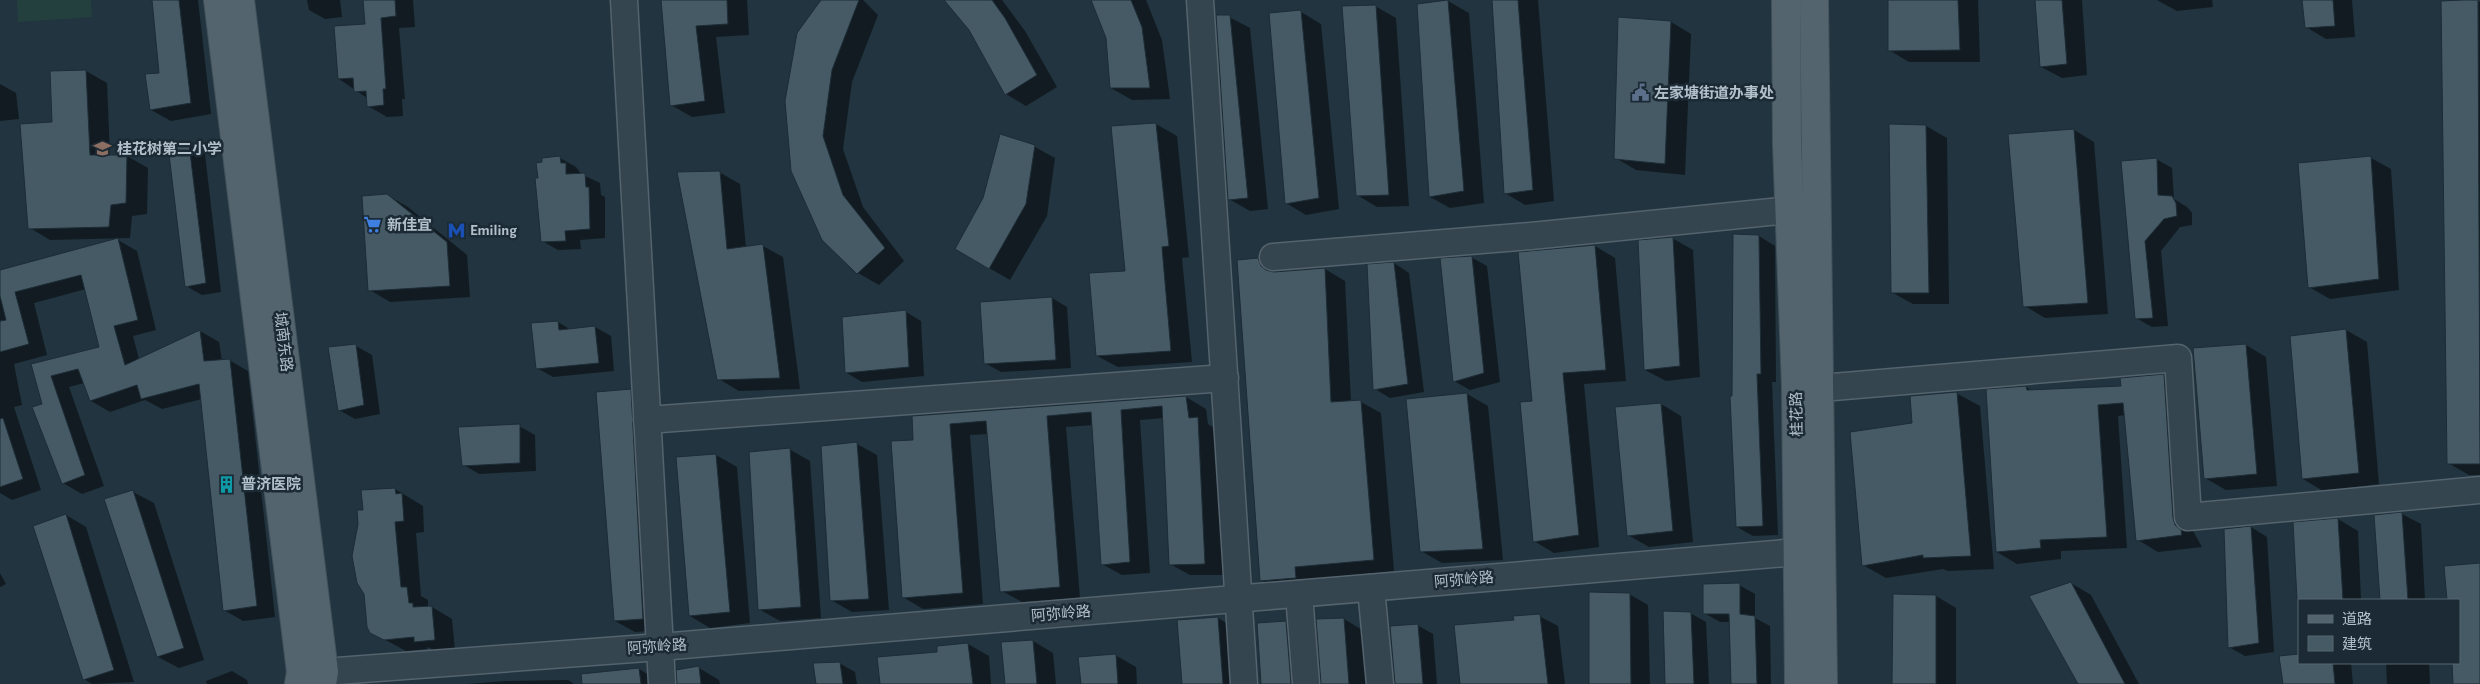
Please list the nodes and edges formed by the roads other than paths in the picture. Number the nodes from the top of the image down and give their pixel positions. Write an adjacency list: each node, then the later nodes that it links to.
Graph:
1 (218, 0): 21 (main road, 城南东路)
2 (240, 0): 20 (main road, 城南东路)
3 (624, 0): 13 (street)
4 (1200, 0): 11 (street)
5 (1775, 0): 9 (main road)
6 (1786, 0): 9 (main road, 桂花路)
7 (1814, 0): 9 (main road)
8 (1827, 0): 9 (main road)
9 (1803, 208): 10 (street); 12 (main road, 桂花路)
10 (1273, 257)
11 (1225, 378): 13 (street); 18 (street)
12 (1809, 388): 14 (street); 15 (main road, 桂花路); 27 (main road, 桂花路)
13 (647, 420): 19 (street)
14 (2480, 490)
15 (1798, 552): 16 (street, 阿弥岭路); 26 (main road, 桂花路)
16 (1371, 588): 17 (street, 阿弥岭路); 25 (street)
17 (1299, 594): 18 (street, 阿弥岭路); 24 (street)
18 (1238, 599): 19 (street, 阿弥岭路); 23 (street)
19 (660, 647): 20 (street, 阿弥岭路); 22 (street)
20 (323, 678)
21 (298, 684)
22 (662, 684)
23 (1244, 684)
24 (1306, 684)
25 (1380, 684)
26 (1799, 684)
27 (1823, 684)

